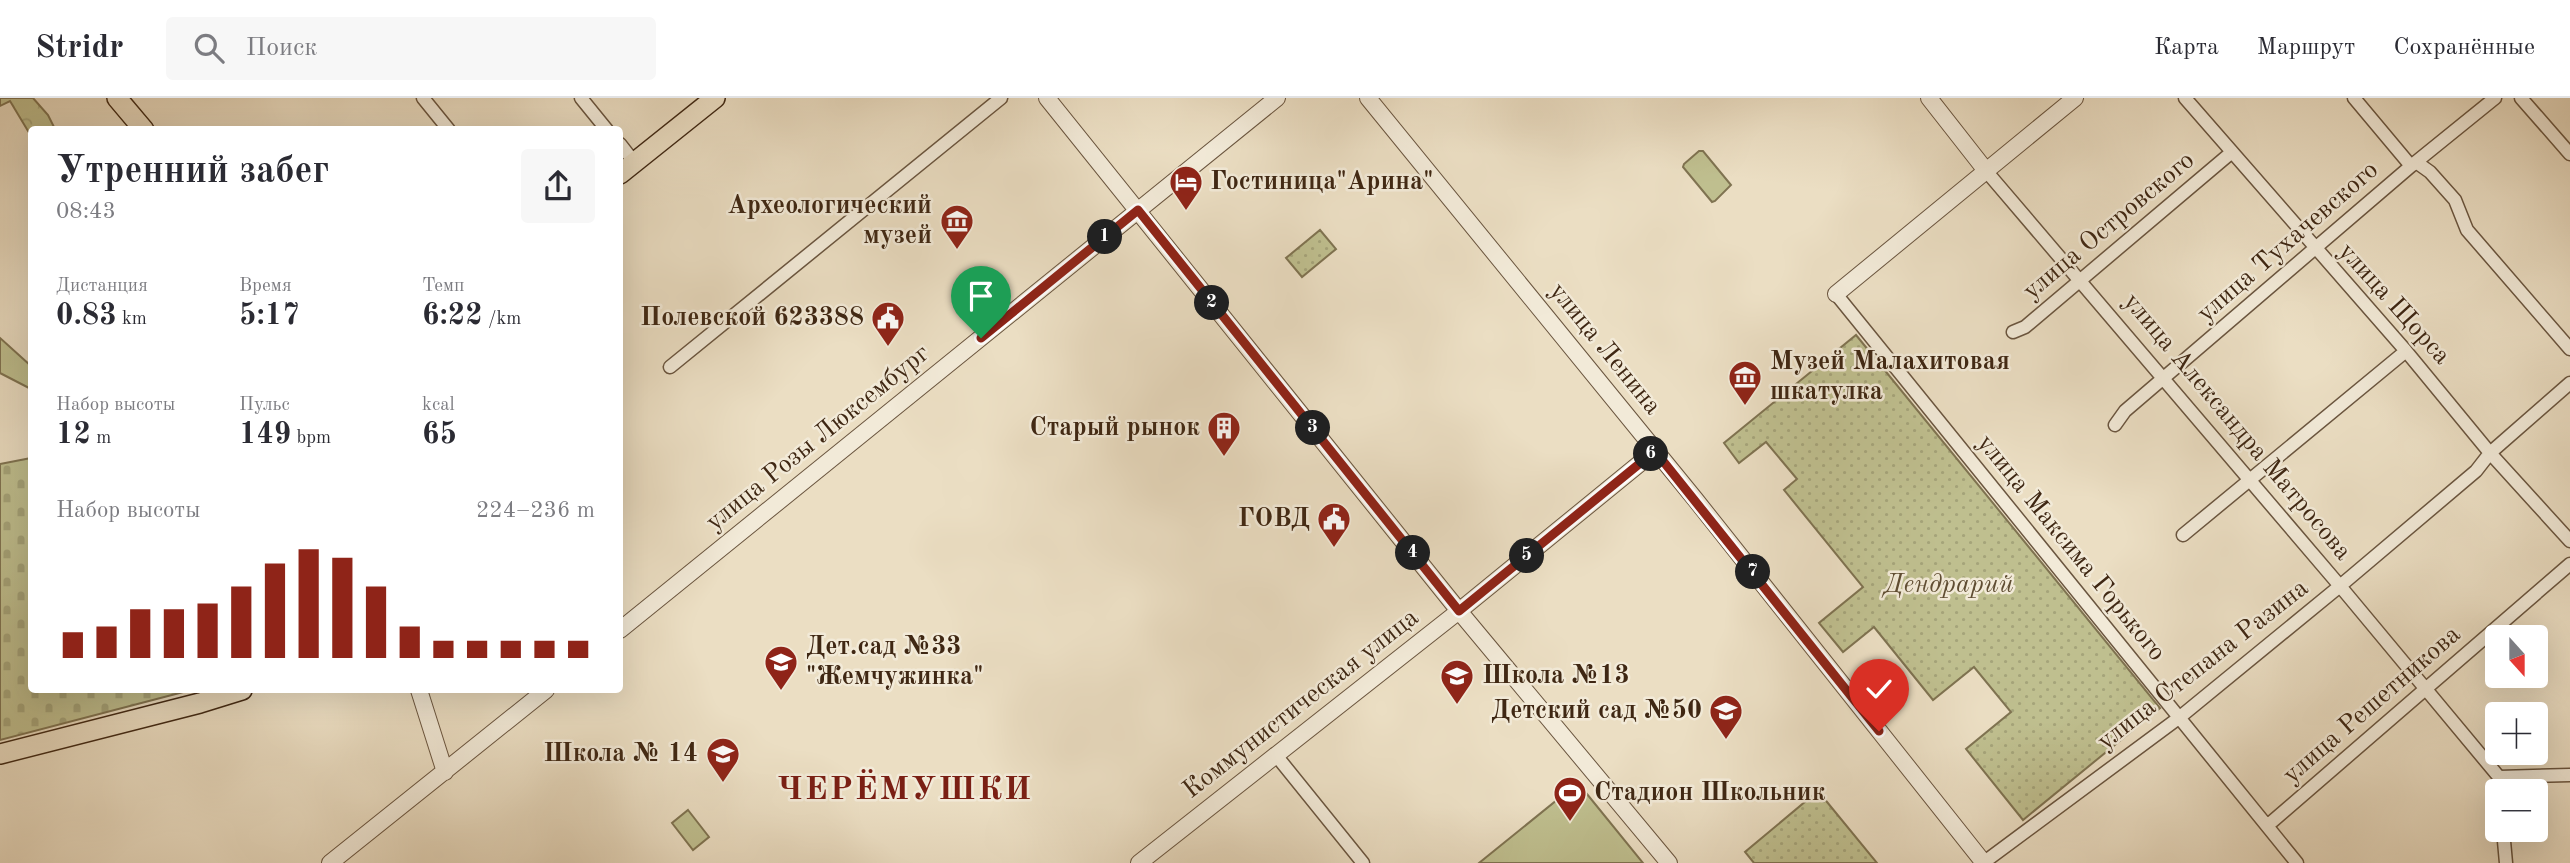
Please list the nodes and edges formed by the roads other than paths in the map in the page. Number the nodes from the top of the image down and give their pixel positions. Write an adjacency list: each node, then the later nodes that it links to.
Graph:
1 (117, 98): 15 (main road)
2 (423, 98): 16 (street)
3 (581, 98): 17 (street)
4 (715, 98): 21 (main road)
5 (1001, 98): 30 (street)
6 (1048, 98): 23 (street)
7 (1277, 98): 23 (street, улица Розы Люксембург)
8 (1368, 98): 34 (street, улица Ленина)
9 (1929, 98): 22 (street, улица Александра Матросова)
10 (2075, 98): 22 (street)
11 (2185, 98): 18 (street, улица Щорса)
12 (2354, 98): 20 (street)
13 (2495, 98): 20 (street, улица Тухачевского)
14 (2521, 98): 19 (street)
15 (141, 126)
16 (446, 126)
17 (604, 126)
18 (2232, 152): 24 (street, улица Щорса); 25 (street, улица Островского)
19 (2570, 154)
20 (2413, 164): 24 (street, улица Тухачевского); 28 (street)
21 (627, 168)
22 (1987, 172): 25 (street, улица Александра Матросова); 26 (street)
23 (1138, 210): 41 (street); 42 (street, улица Розы Люксембург)
24 (2314, 249): 29 (street, улица Щорса); 31 (street, улица Тухачевского)
25 (2080, 281): 27 (street, улица Островского); 31 (street, улица Александра Матросова)
26 (1836, 294): 47 (street, улица Максима Горького)
27 (2013, 332)
28 (2570, 349)
29 (2406, 351): 35 (street, улица Щорса); 36 (street)
30 (670, 367)
31 (2162, 379): 33 (street, улица Тухачевского); 36 (street, улица Александра Матросова)
32 (2570, 383): 35 (street, улица Степана Разина)
33 (2115, 425)
34 (1655, 451): 41 (street, Коммунистическая улица); 59 (street, улица Ленина)
35 (2490, 453): 38 (street, улица Щорса); 40 (street, улица Степана Разина)
36 (2249, 481): 37 (street); 40 (street, улица Александра Матросова)
37 (2183, 535)
38 (2570, 541)
39 (2570, 564): 43 (street, улица Решетникова)
40 (2340, 586): 43 (street, улица Александра Матросова); 47 (street, улица Степана Разина)
41 (1459, 611): 49 (street, Коммунистическая улица); 58 (street)
42 (623, 628)
43 (2426, 688): 52 (street, улица Александра Матросова); 53 (street, улица Решетникова)
44 (232, 693): 48 (main road)
45 (420, 693): 50 (street)
46 (542, 693): 50 (street)
47 (2179, 717): 53 (street, улица Максима Горького); 59 (street, улица Степана Разина)
48 (0, 754)
49 (1275, 754): 56 (street, Коммунистическая улица); 57 (street)
50 (445, 772): 55 (street)
51 (2570, 775): 52 (street)
52 (2499, 777)
53 (2267, 826): 60 (street, улица Максима Горького)
54 (2504, 842): 61 (street)
55 (330, 863)
56 (1139, 863)
57 (1363, 863)
58 (1669, 863)
59 (1984, 863)
60 (2297, 863)
61 (2506, 863)

